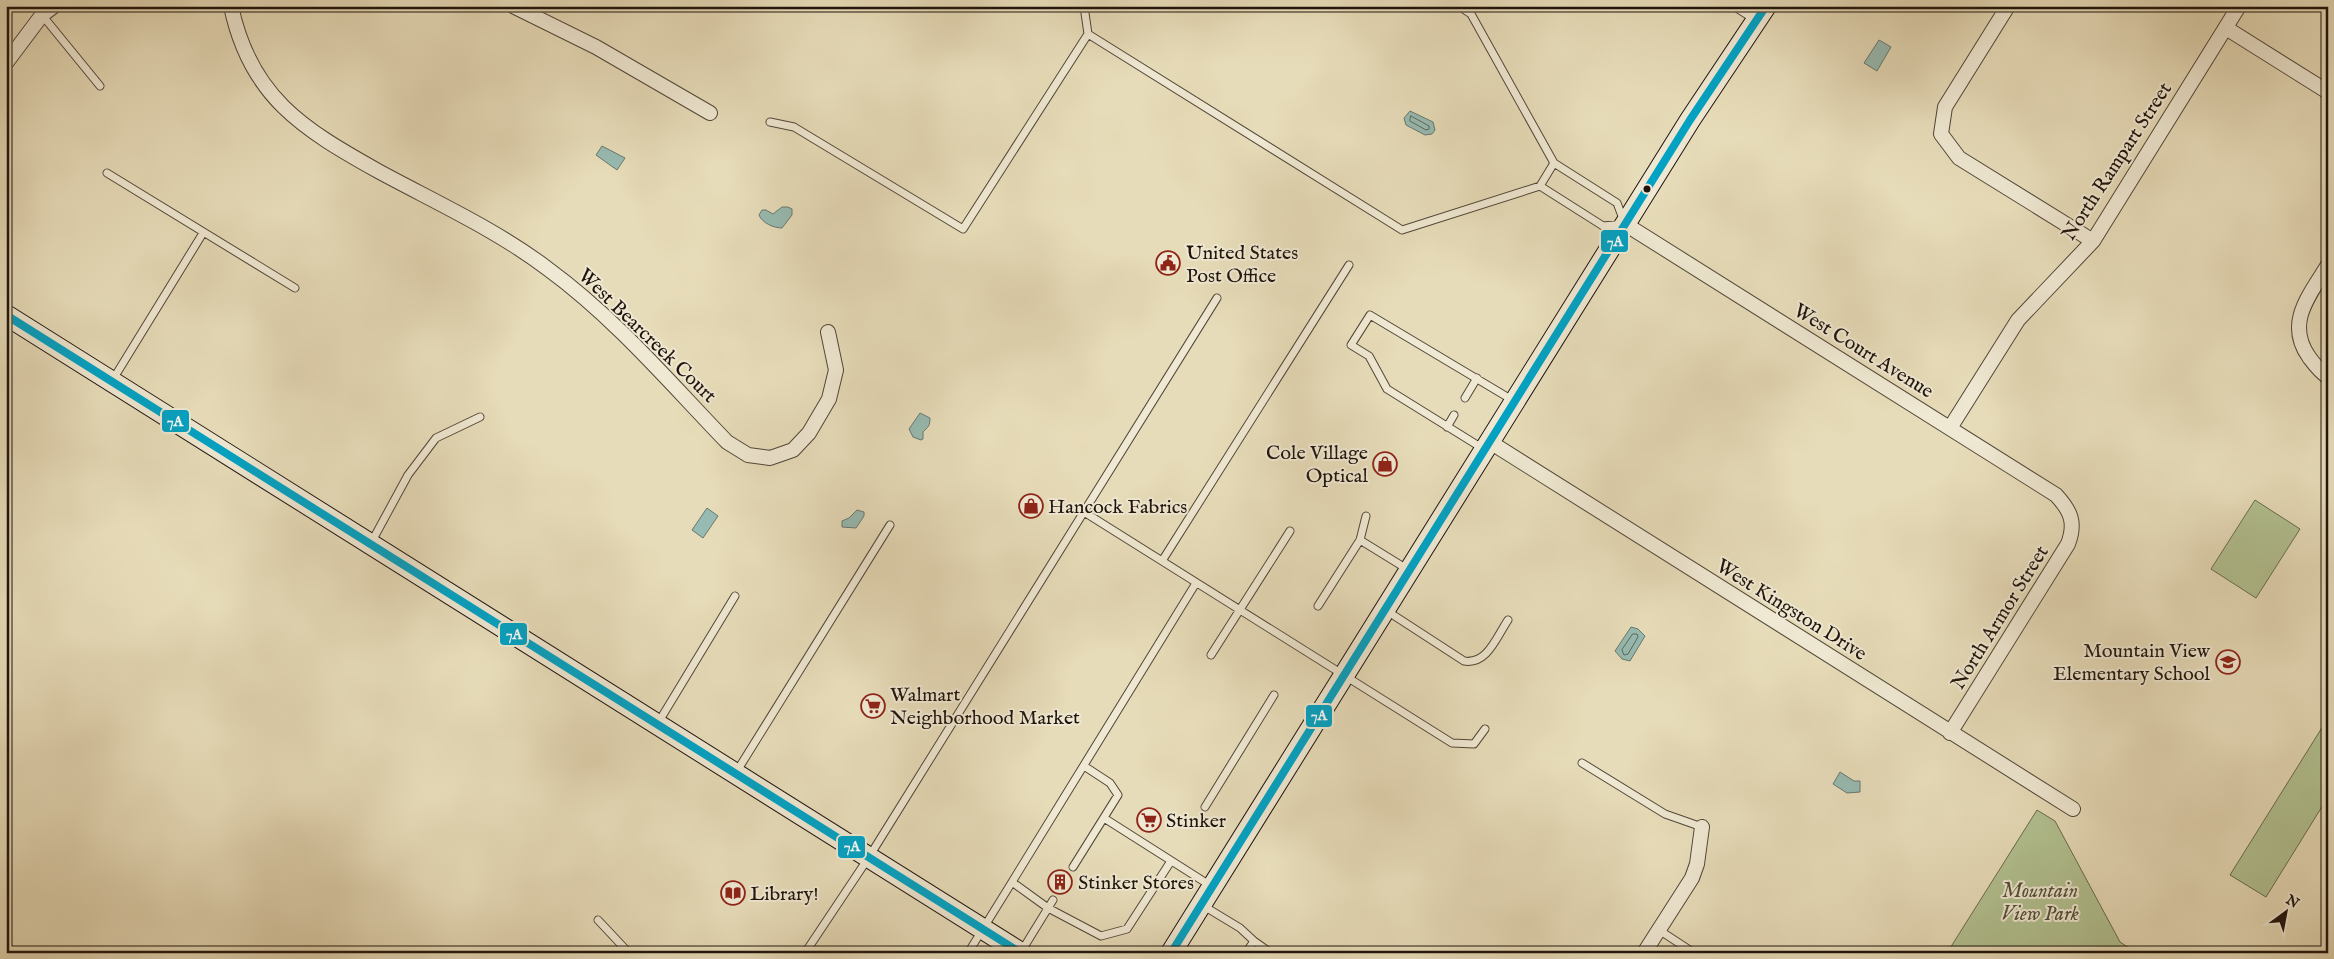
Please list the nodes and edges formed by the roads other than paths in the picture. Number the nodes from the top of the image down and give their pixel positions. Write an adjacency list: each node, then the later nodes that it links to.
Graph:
1 (54, 6): 9 (street)
2 (231, 6): 29 (street, West Bearcreek Court)
3 (513, 6): 16 (street)
4 (1084, 6): 12 (lane)
5 (1459, 6): 18 (lane)
6 (1740, 6): 10 (street)
7 (2008, 6): 23 (street)
8 (2239, 6): 11 (street, North Rampart Street)
9 (39, 10): 13 (street); 14 (lane)
10 (1762, 12): 21 (main road)
11 (2226, 28): 15 (street); 23 (street, North Rampart Street)
12 (1088, 34): 17 (lane); 20 (lane)
13 (6, 63)
14 (100, 86)
15 (2328, 92)
16 (710, 113)
17 (770, 122)
18 (1554, 163): 20 (lane); 21 (lane)
19 (107, 173): 22 (lane)
20 (1540, 186): 21 (lane)
21 (1625, 224): 34 (main road); 38 (street, West Court Avenue)
22 (203, 233): 26 (lane); 32 (lane)
23 (2092, 241): 38 (street, North Rampart Street)
24 (1350, 265): 47 (lane)
25 (2328, 266): 30 (street)
26 (295, 288)
27 (1217, 298): 40 (lane)
28 (6, 315): 32 (main road)
29 (828, 332)
30 (2328, 377)
31 (1477, 378): 33 (lane); 34 (lane); 37 (lane)
32 (112, 381): 46 (main road)
33 (1465, 398)
34 (1515, 402): 39 (main road)
35 (1454, 415): 37 (lane)
36 (480, 417): 46 (lane)
37 (1447, 427): 39 (lane)
38 (1950, 428): 42 (street, West Court Avenue)
39 (1487, 446): 48 (main road); 60 (street, West Kingston Drive)
40 (1084, 512): 47 (lane); 68 (lane)
41 (1366, 516): 45 (lane)
42 (2072, 519): 60 (street, North Armor Street)
43 (890, 525): 63 (lane)
44 (1290, 531): 53 (lane)
45 (1360, 540): 48 (lane); 51 (lane)
46 (371, 543): 58 (main road)
47 (1162, 561): 49 (lane)
48 (1409, 571): 52 (main road)
49 (1196, 583): 53 (lane); 62 (lane)
50 (736, 596): 58 (lane)
51 (1318, 606)
52 (1385, 610): 54 (lane); 56 (main road)
53 (1239, 611): 55 (lane); 56 (lane)
54 (1508, 620)
55 (1211, 655)
56 (1343, 676): 59 (lane); 72 (main road)
57 (1274, 695): 64 (lane)
58 (658, 723): 63 (main road)
59 (1485, 729)
60 (1950, 733): 65 (street, West Kingston Drive)
61 (1582, 763): 67 (lane)
62 (1084, 766): 66 (lane); 71 (lane)
63 (736, 774): 68 (main road)
64 (1205, 807)
65 (2073, 809)
66 (1104, 818): 69 (lane); 70 (lane)
67 (1702, 827): 77 (street)
68 (869, 857): 76 (main road); 80 (lane)
69 (1171, 861): 72 (lane); 74 (lane)
70 (1073, 868)
71 (1012, 882): 74 (lane); 76 (lane)
72 (1207, 896): 78 (lane); 83 (main road)
73 (1053, 900): 74 (lane)
74 (1048, 908): 82 (lane)
75 (598, 920): 79 (lane)
76 (983, 929): 81 (lane); 82 (main road)
77 (1659, 930): 86 (street); 87 (lane)
78 (1254, 941): 84 (lane); 85 (lane)
79 (629, 953)
80 (805, 953)
81 (968, 953)
82 (1021, 953)
83 (1172, 953)
84 (1246, 953)
85 (1271, 953)
86 (1644, 953)
87 (1694, 953)

